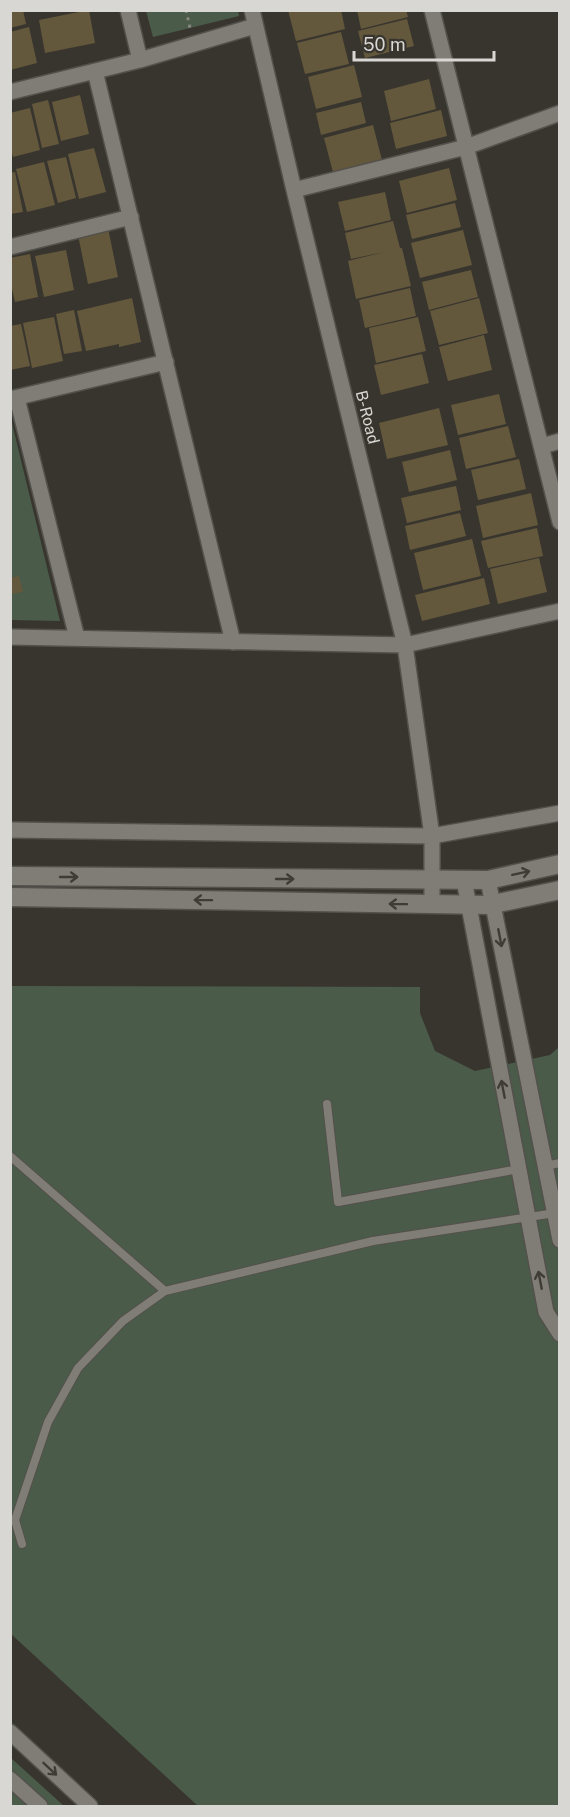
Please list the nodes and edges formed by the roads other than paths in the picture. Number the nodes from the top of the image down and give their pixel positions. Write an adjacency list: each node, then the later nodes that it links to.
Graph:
1 (128, 10): 4 (street)
2 (432, 10): 8 (street)
3 (254, 18): 4 (street); 9 (street, B-Road)
4 (140, 60): 5 (street)
5 (95, 71): 6 (street); 10 (street)
6 (10, 92)
7 (560, 113): 8 (street)
8 (466, 147): 9 (street); 15 (street)
9 (294, 190): 21 (street, B-Road)
10 (130, 217): 11 (street); 12 (street)
11 (10, 247)
12 (166, 362): 13 (street); 20 (street)
13 (14, 399): 19 (street)
14 (560, 441): 15 (street)
15 (542, 446): 16 (street)
16 (560, 522)
17 (560, 611): 21 (street)
18 (10, 636): 19 (street)
19 (77, 638): 20 (street)
20 (233, 642): 21 (street)
21 (405, 645): 24 (street, B-Road)
22 (560, 813): 24 (street)
23 (10, 830): 24 (street)
24 (432, 836): 27 (street, B-Road)
25 (560, 864): 29 (street, one-way to 25)
26 (10, 876): 27 (street, one-way to 27)
27 (432, 880): 28 (street); 33 (street, B-Road)
28 (464, 880): 29 (street); 34 (street)
29 (489, 880): 32 (street)
30 (560, 890): 32 (street)
31 (10, 897): 33 (street, one-way to 31)
32 (493, 904): 34 (street); 37 (street, one-way to 37)
33 (432, 905): 34 (street)
34 (468, 905): 38 (street, one-way to 34)
35 (327, 1104): 38 (lane)
36 (10, 1156): 42 (lane)
37 (552, 1164): 38 (street); 39 (street)
38 (519, 1169): 40 (street)
39 (557, 1212): 40 (lane); 41 (street)
40 (528, 1217): 42 (lane); 43 (street, one-way to 40)
41 (560, 1240)
42 (165, 1291): 44 (lane)
43 (560, 1334)
44 (22, 1544)
45 (10, 1732): 48 (street, one-way to 48)
46 (10, 1779): 47 (street)
47 (39, 1806)
48 (90, 1806)

